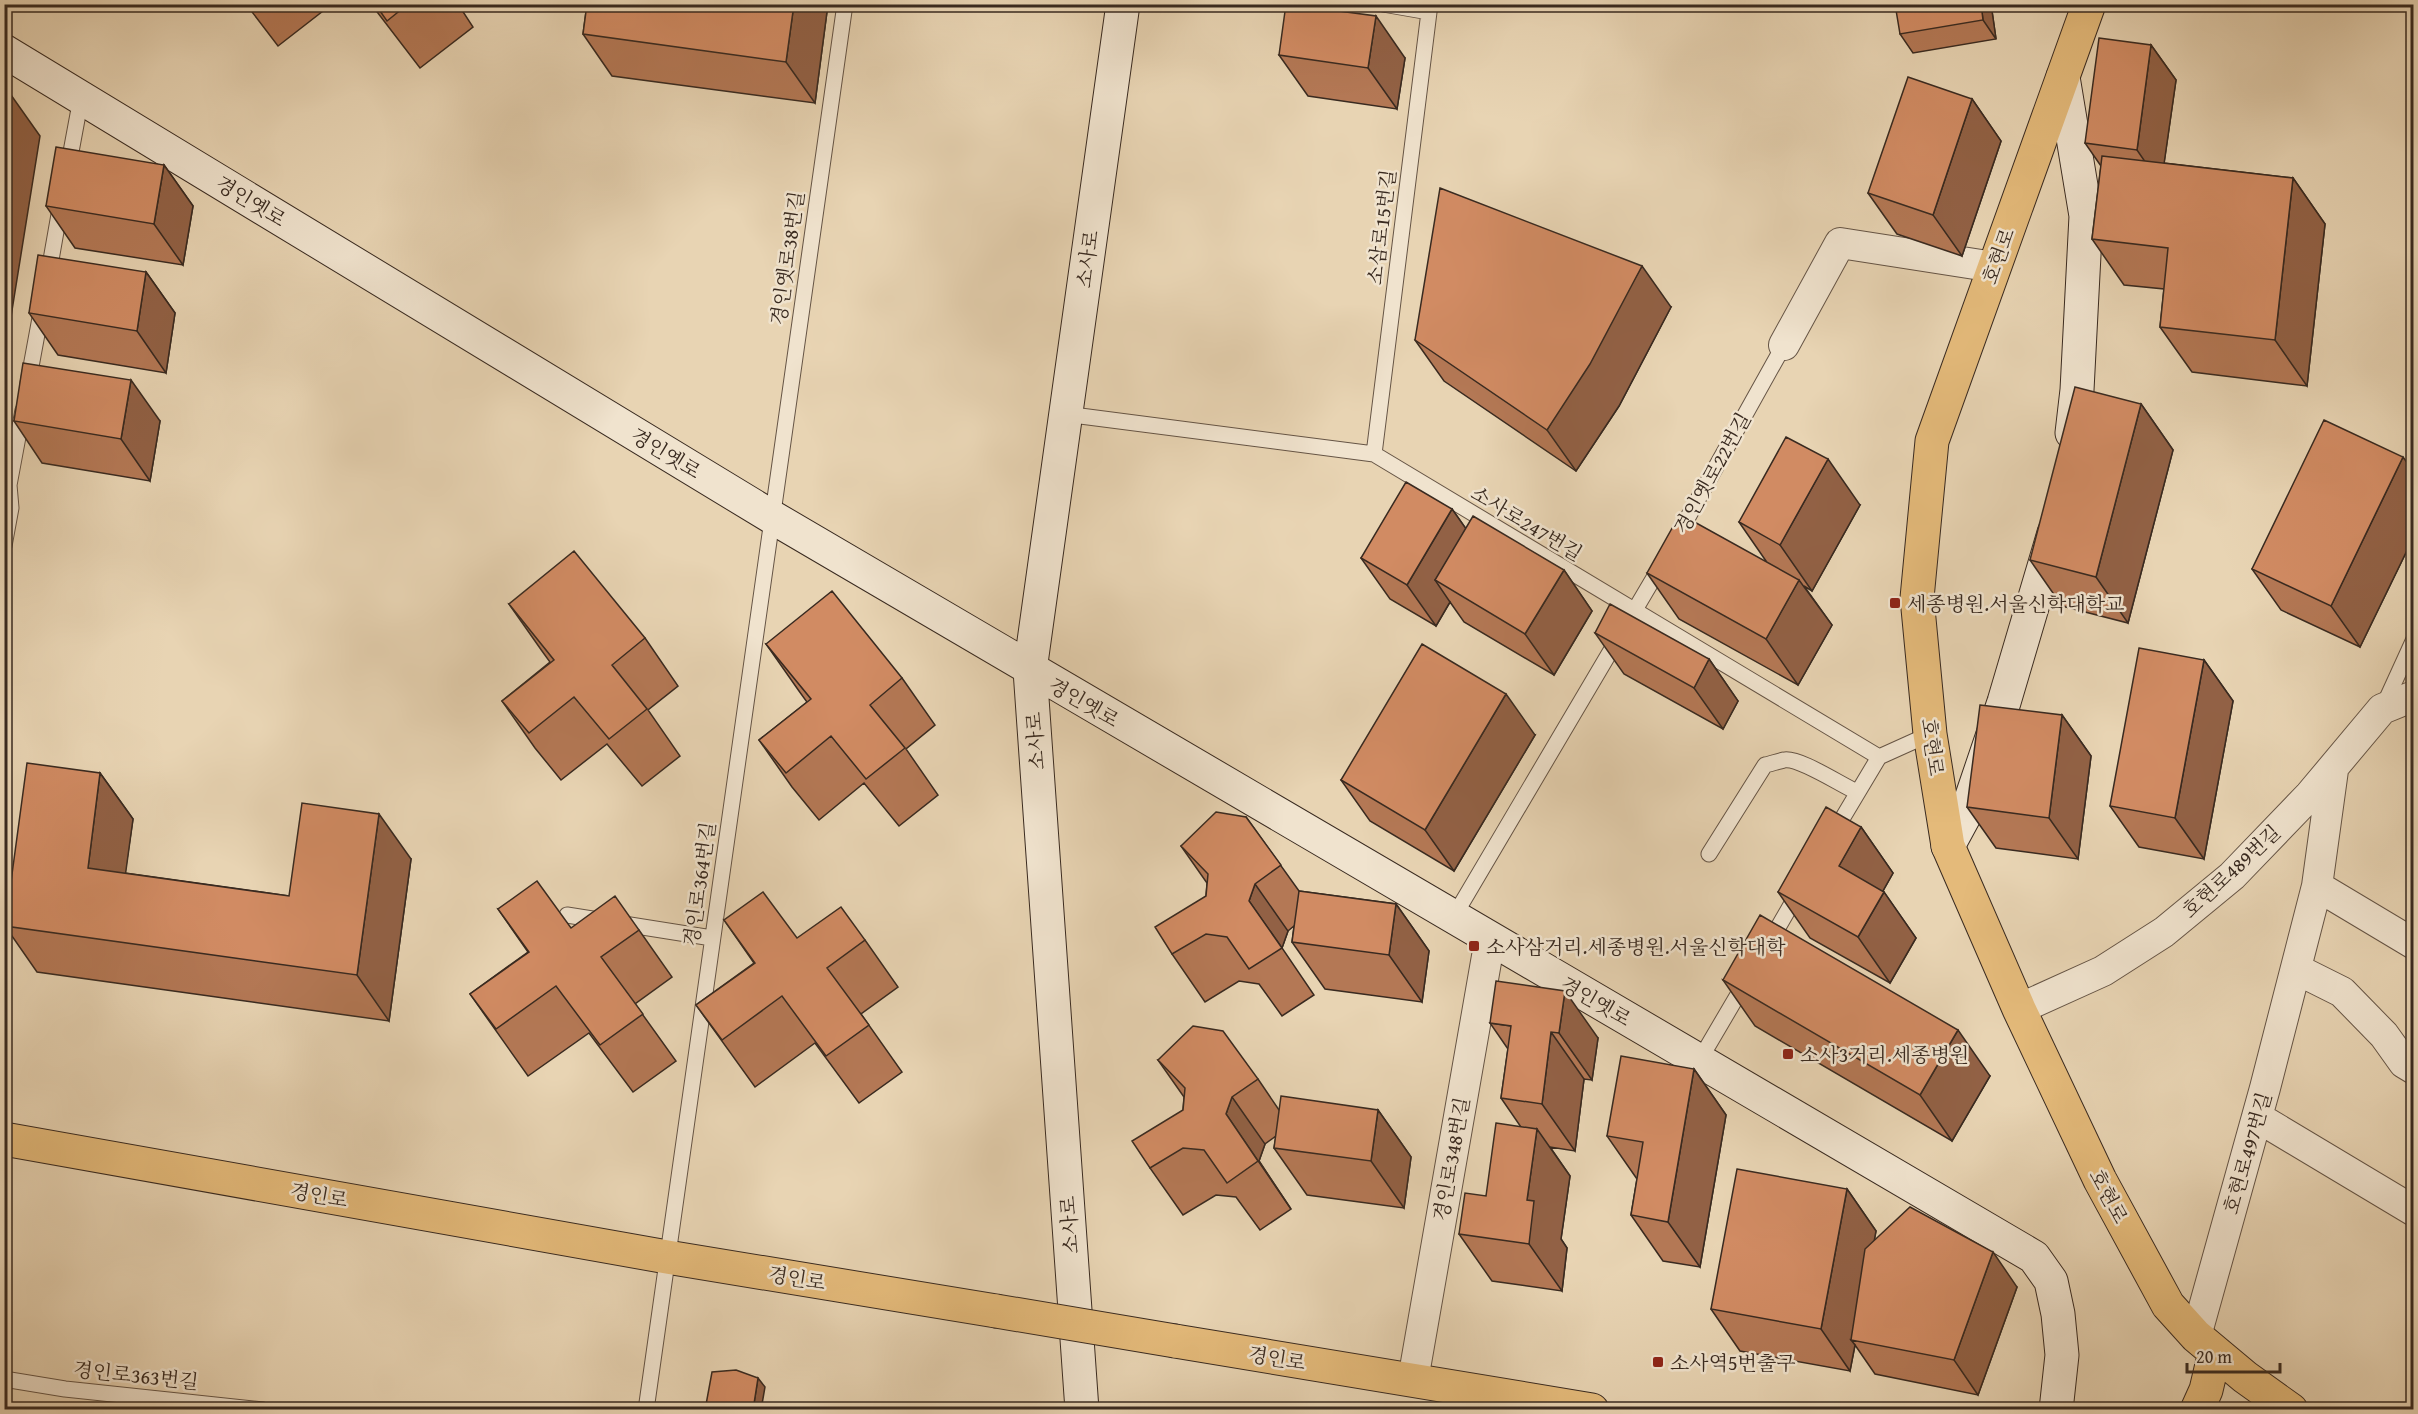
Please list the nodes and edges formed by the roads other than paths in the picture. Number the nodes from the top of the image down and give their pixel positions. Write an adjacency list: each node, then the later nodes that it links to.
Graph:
1 (845, 4): 16 (lane, 경인옛로38번길)
2 (1123, 4): 11 (street, 소사로)
3 (1383, 4): 5 (lane)
4 (2089, 4): 7 (main road, 호현로)
5 (1430, 8): 12 (lane, 소삼로15번길)
6 (4, 51): 8 (street, 경인옛로)
7 (2063, 77): 9 (main road, 호현로); 13 (street)
8 (81, 98): 15 (lane); 16 (street, 경인옛로)
9 (1994, 267): 10 (street, 경인옛로22번길); 23 (main road, 호현로)
10 (1784, 345): 18 (lane, 경인옛로22번길)
11 (1065, 414): 12 (lane, 소사로247번길); 20 (street, 소사로)
12 (1374, 454): 18 (lane, 소사로247번길)
13 (2068, 461)
14 (2060, 504): 28 (street)
15 (8, 507): 17 (lane)
16 (772, 517): 20 (street, 경인옛로); 34 (lane, 경인로364번길)
17 (4, 546)
18 (1634, 612): 24 (lane, 소사로247번길); 33 (lane, 경인옛로22번길)
19 (2414, 639): 22 (lane)
20 (1030, 670): 33 (street, 경인옛로); 53 (street, 소사로)
21 (2414, 696): 22 (street, 호현로489번길)
22 (2382, 709): 25 (street, 호현로489번길)
23 (1930, 734): 24 (lane); 28 (main road, 호현로)
24 (1879, 756): 26 (lane)
25 (2333, 770): 31 (street, 호현로497번길); 40 (street, 호현로489번길)
26 (1857, 792): 27 (lane); 29 (lane)
27 (1828, 842)
28 (1947, 846): 40 (main road, 호현로)
29 (1709, 854)
30 (1805, 882): 37 (lane)
31 (2317, 886): 36 (street); 38 (street, 호현로497번길)
32 (567, 915): 34 (lane)
33 (1453, 918): 35 (street, 경인옛로)
34 (712, 938): 46 (lane, 경인로364번길)
35 (1490, 939): 41 (street, 경인옛로); 49 (street, 경인로348번길)
36 (2414, 944)
37 (1764, 952)
38 (2296, 969): 42 (street); 43 (street, 호현로497번길)
39 (1752, 972): 41 (lane)
40 (2019, 1009): 47 (main road, 호현로)
41 (1699, 1061): 50 (street, 경인옛로)
42 (2414, 1069)
43 (2257, 1117): 45 (street); 47 (street, 호현로497번길)
44 (4, 1139): 46 (main road, 경인로)
45 (2414, 1211)
46 (667, 1257): 49 (main road, 경인로, bridge); 52 (lane)
47 (2206, 1344): 55 (main road); 56 (main road, 호현로)
48 (4, 1379): 51 (lane, 경인로363번길)
49 (1413, 1380): 54 (main road, 경인로)
50 (2060, 1407)
51 (263, 1410)
52 (646, 1410)
53 (1082, 1410)
54 (1592, 1410)
55 (2197, 1410)
56 (2291, 1410)

